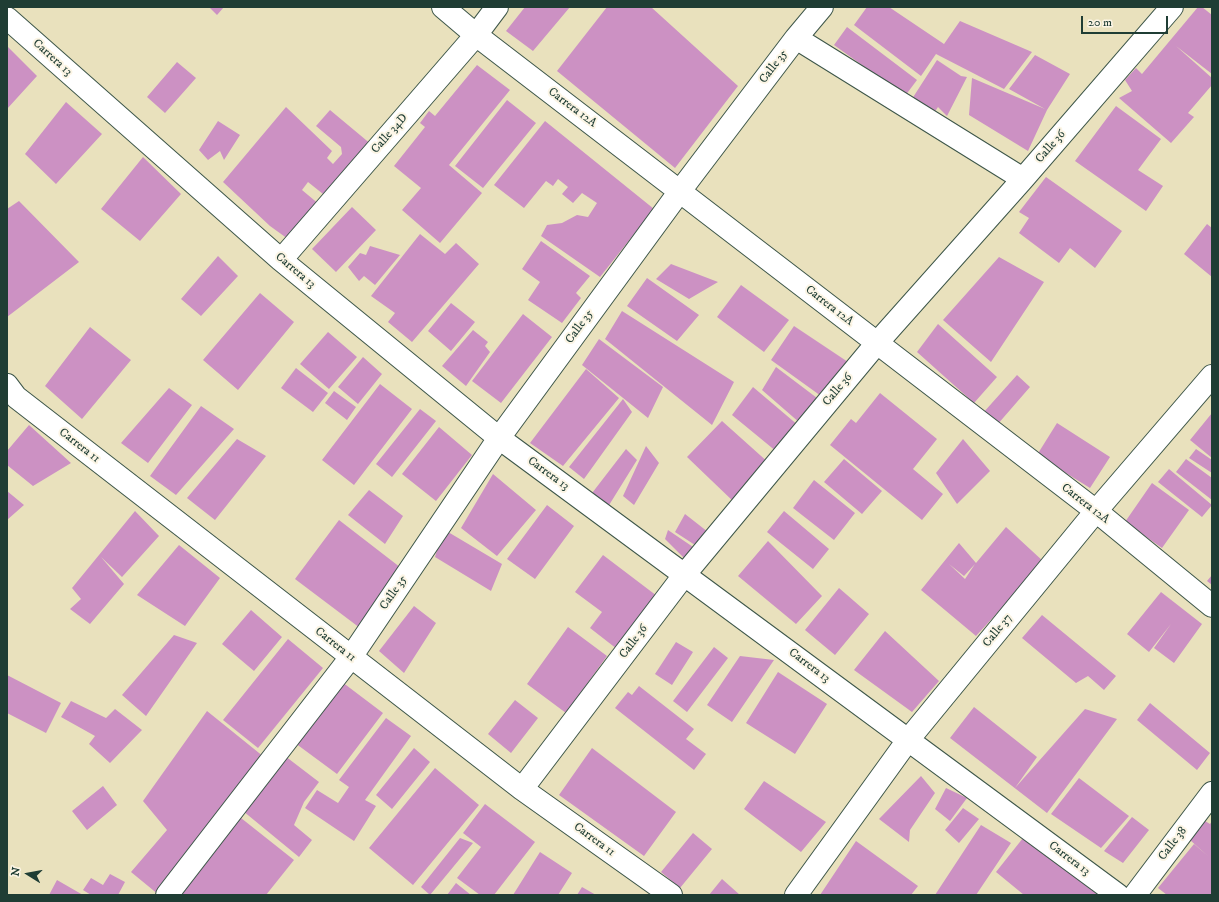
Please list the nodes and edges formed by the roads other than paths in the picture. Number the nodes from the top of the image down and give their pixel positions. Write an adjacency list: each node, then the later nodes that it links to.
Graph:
1 (443, 7): 6 (street, Carrera 12A)
2 (497, 7): 6 (street, Calle 34D)
3 (822, 7): 7 (street, Calle 35)
4 (1172, 7): 8 (street, Calle 36)
5 (7, 18): 10 (street, Carrera 13)
6 (476, 35): 9 (street, Carrera 12A); 10 (street, Calle 34D)
7 (796, 38): 8 (street); 9 (street, Calle 35)
8 (1023, 179): 11 (street, Calle 36)
9 (680, 191): 11 (street, Carrera 12A); 14 (street, Calle 35)
10 (281, 260): 14 (street, Carrera 13)
11 (877, 343): 15 (street, Carrera 12A); 16 (street, Calle 36)
12 (1212, 376): 15 (street, Calle 37)
13 (7, 385): 18 (street, Carrera 11)
14 (499, 438): 16 (street, Carrera 13); 18 (street, Calle 35)
15 (1096, 511): 17 (street, Carrera 12A); 19 (street, Calle 37)
16 (685, 574): 19 (street, Carrera 13); 20 (street, Calle 36)
17 (1212, 606)
18 (351, 657): 20 (street, Carrera 11); 22 (street, Calle 35)
19 (908, 740): 24 (street, Calle 37); 25 (street, Carrera 13)
20 (522, 789): 23 (street, Carrera 11)
21 (1212, 793): 26 (street, Calle 38)
22 (167, 895)
23 (671, 895)
24 (796, 895)
25 (1118, 895)
26 (1135, 895)

